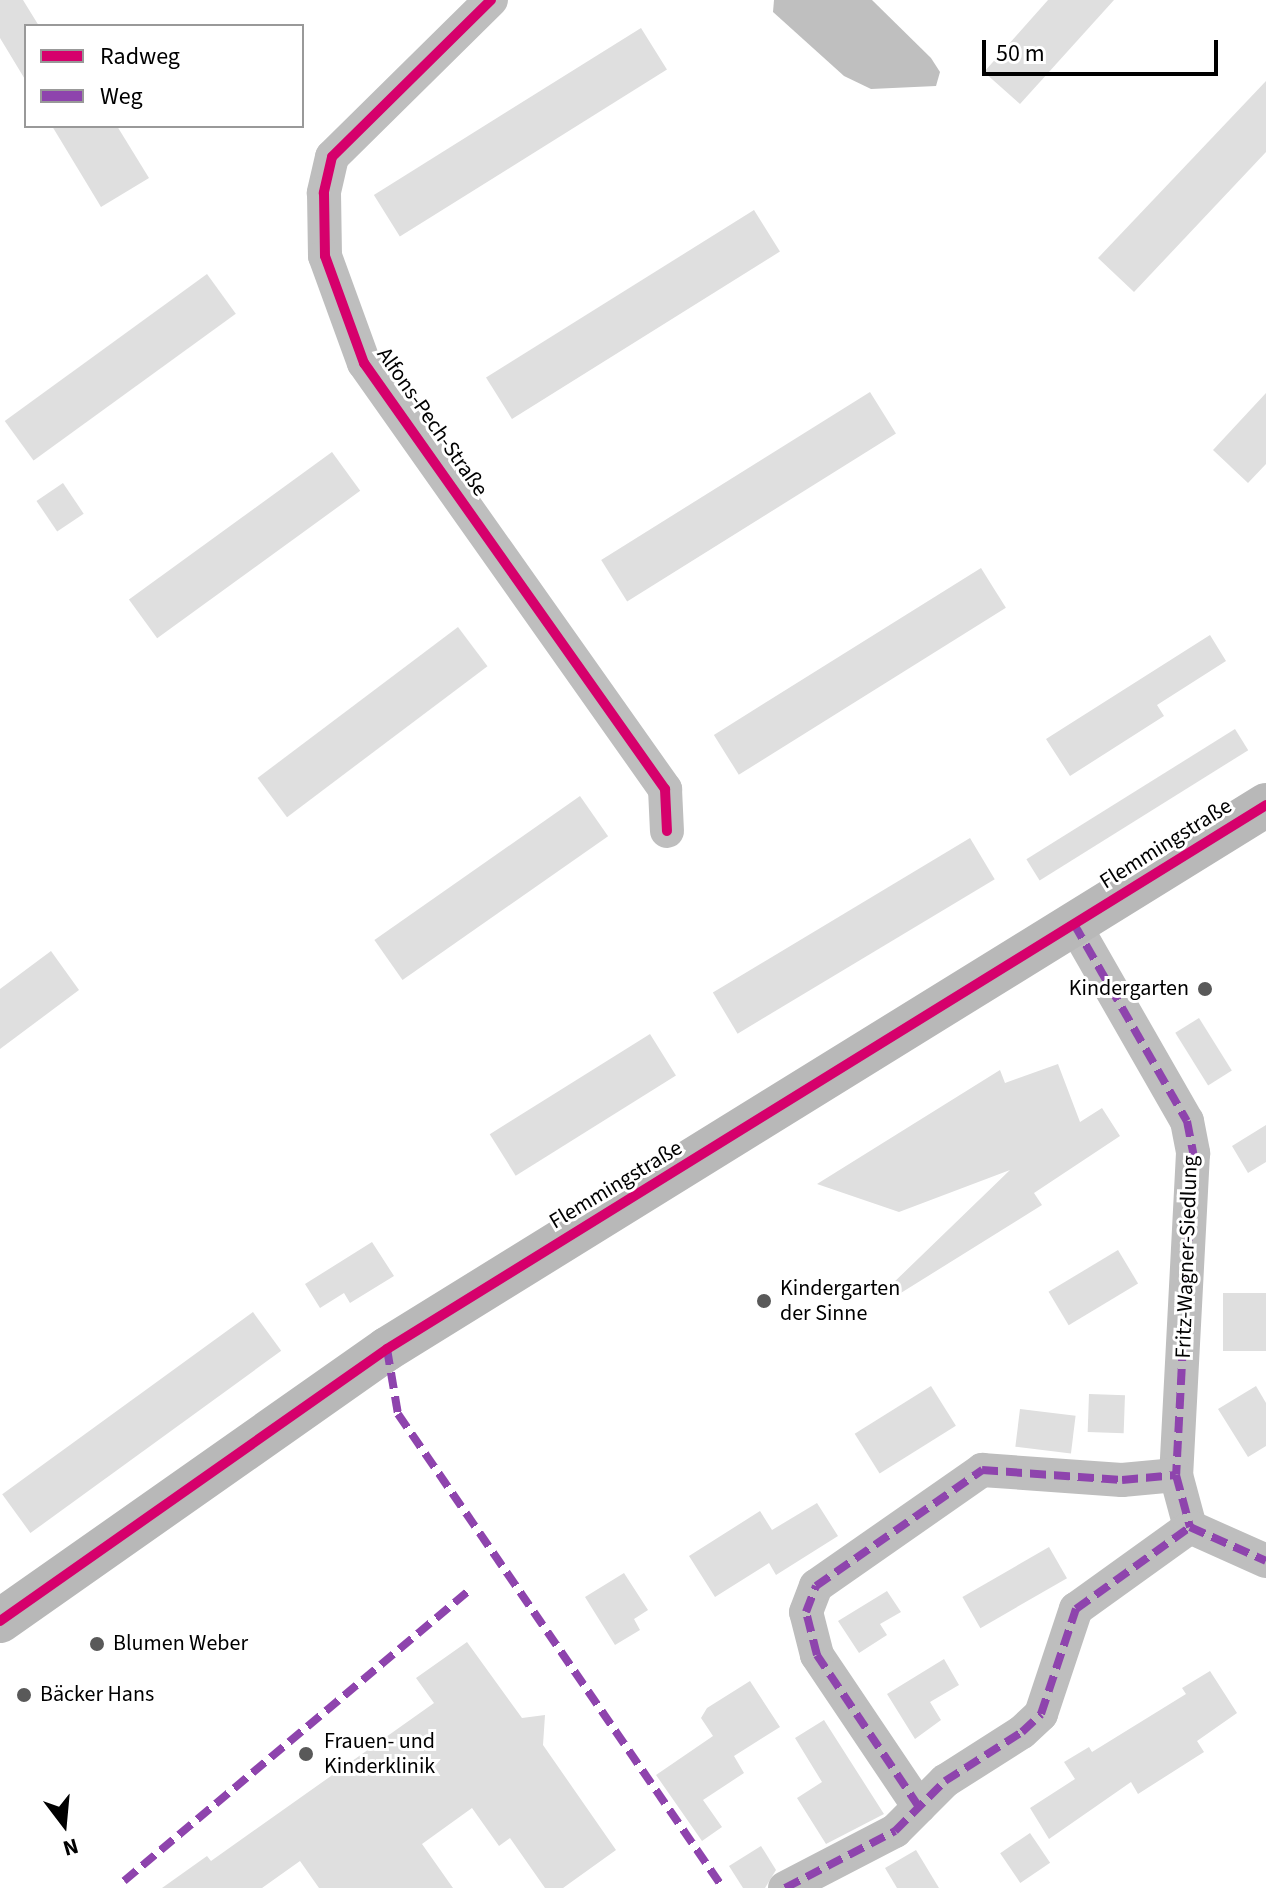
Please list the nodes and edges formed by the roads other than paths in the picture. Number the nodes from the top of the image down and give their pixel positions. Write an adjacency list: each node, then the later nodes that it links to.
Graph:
1 (491, 0): 3 (street, Alfons-Pech-Straße)
2 (1266, 805): 4 (street, Flemmingstraße)
3 (667, 831)
4 (1074, 924): 5 (street, Fritz-Wagner-Siedlung); 8 (street, Flemmingstraße)
5 (1176, 1475): 6 (street, Fritz-Wagner-Siedlung); 9 (street)
6 (1190, 1527): 7 (street); 9 (street)
7 (1266, 1561)
8 (0, 1621)
9 (919, 1807): 10 (street)
10 (785, 1888)

